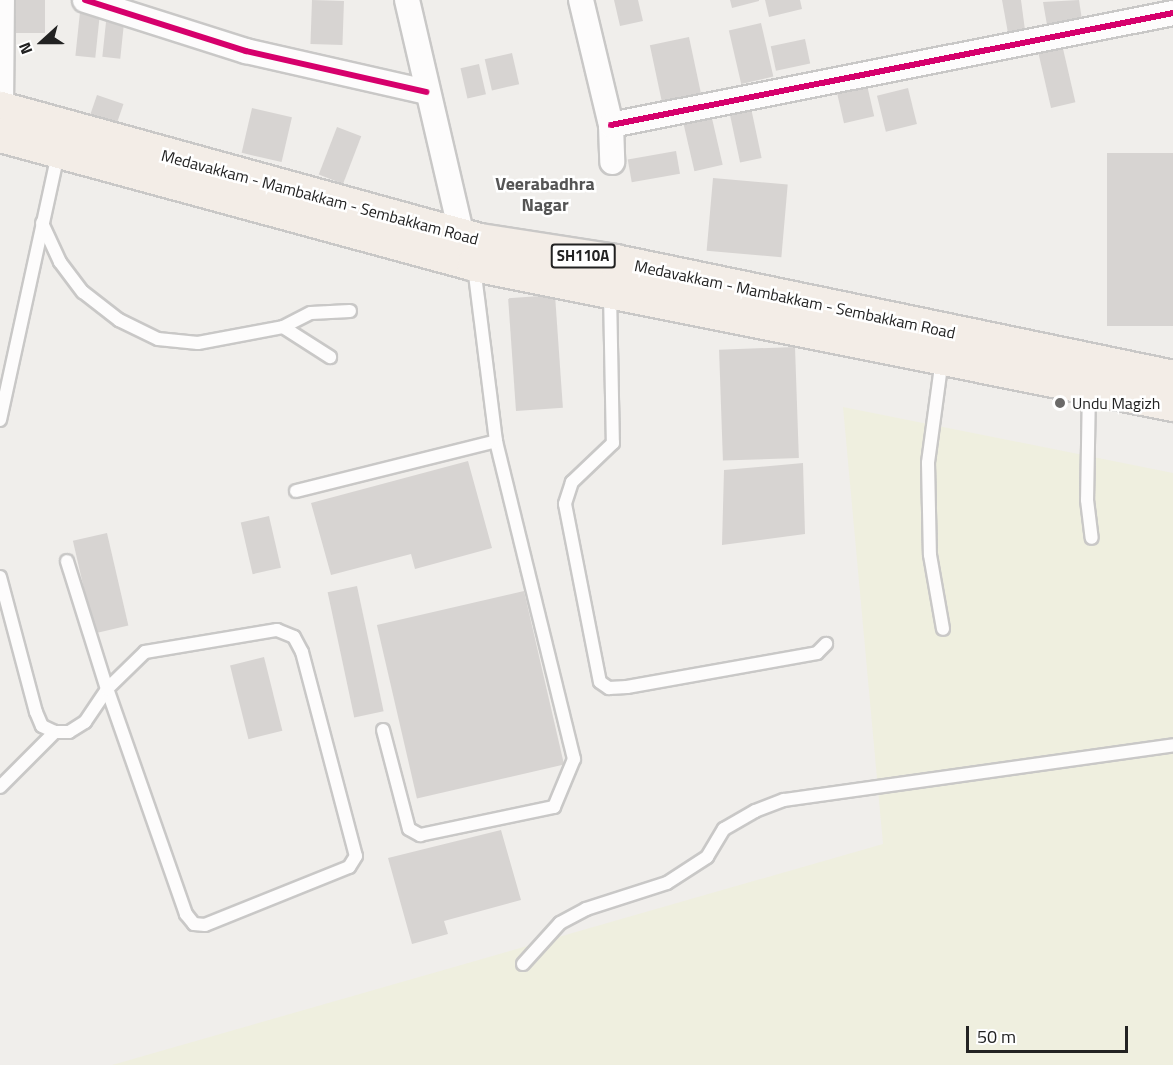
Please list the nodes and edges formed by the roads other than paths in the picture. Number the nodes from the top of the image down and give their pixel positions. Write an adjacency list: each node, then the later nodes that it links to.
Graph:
1 (2, 0): 8 (street)
2 (85, 0): 7 (street)
3 (407, 0): 7 (street)
4 (581, 0): 9 (street)
5 (1138, 10): 6 (street); 9 (street)
6 (1173, 13)
7 (426, 92): 13 (street)
8 (0, 117): 10 (main road, Medavakkam - Mambakkam - Sembakkam Road / SH110A)
9 (611, 124): 11 (street)
10 (61, 140): 12 (lane); 13 (main road, Medavakkam - Mambakkam - Sembakkam Road / SH110A)
11 (612, 162)
12 (42, 223): 16 (lane); 22 (lane)
13 (466, 253): 14 (main road, Medavakkam - Mambakkam - Sembakkam Road / SH110A); 19 (main road, Medavakkam - Mambakkam - Sembakkam Road / SH110A); 23 (lane)
14 (610, 292): 17 (main road, Medavakkam - Mambakkam - Sembakkam Road / SH110A); 29 (lane)
15 (350, 311): 16 (lane)
16 (283, 327): 18 (lane)
17 (942, 355): 20 (main road, Medavakkam - Mambakkam - Sembakkam Road / SH110A); 28 (lane)
18 (330, 357)
19 (1173, 377)
20 (1089, 386): 21 (main road, Medavakkam - Mambakkam - Sembakkam Road / SH110A); 25 (lane)
21 (1173, 404)
22 (0, 420)
23 (496, 441): 24 (lane); 31 (lane)
24 (296, 490)
25 (1092, 538)
26 (67, 561): 30 (lane)
27 (0, 577): 32 (lane)
28 (943, 629)
29 (826, 644)
30 (107, 689): 30 (lane); 32 (lane)
31 (383, 730)
32 (55, 732): 34 (lane)
33 (1173, 745): 35 (lane)
34 (0, 787)
35 (523, 964)

